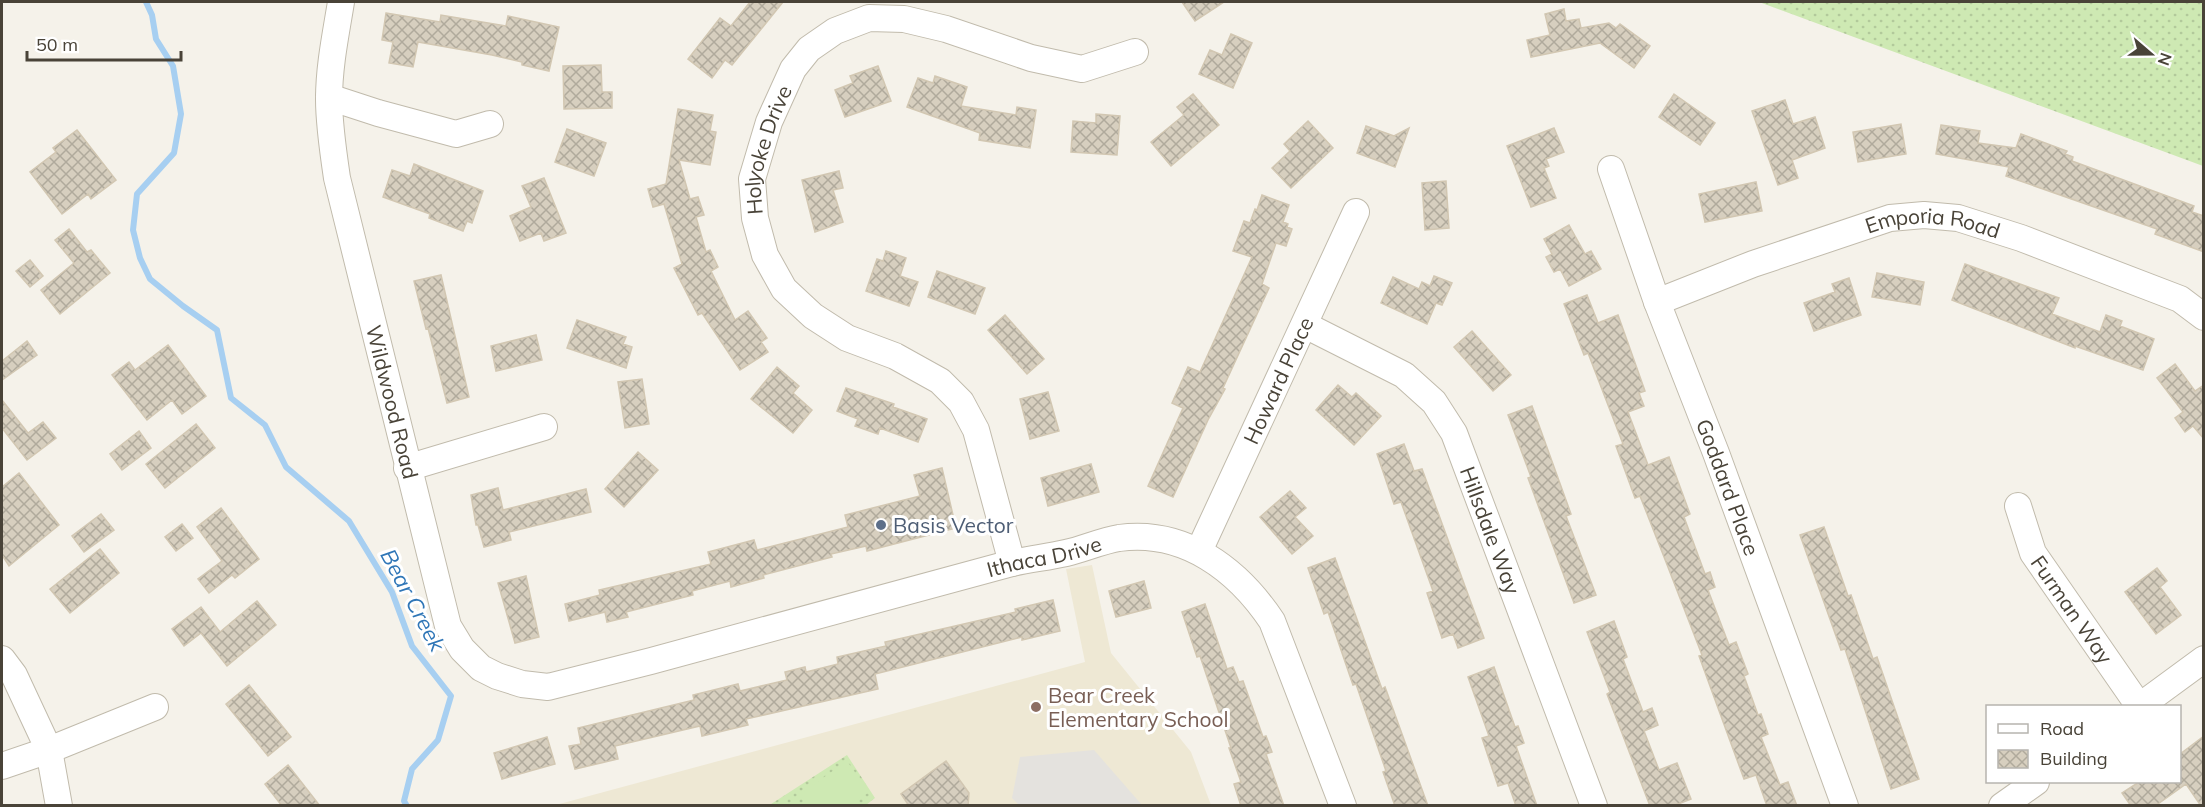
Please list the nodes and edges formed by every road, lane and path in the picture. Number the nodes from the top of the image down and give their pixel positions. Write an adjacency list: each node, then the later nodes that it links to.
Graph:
1 (341, 2): 3 (street, Wildwood Road)
2 (1136, 52): 14 (street, Holyoke Drive)
3 (329, 97): 4 (street); 11 (street, Wildwood Road)
4 (490, 124)
5 (1611, 169): 7 (street, Goddard Place)
6 (1356, 212): 9 (street, Howard Place)
7 (1657, 302): 8 (street, Emporia Road); 27 (street, Goddard Place)
8 (2204, 317)
9 (1305, 325): 13 (street, Howard Place); 26 (street, Hillsdale Way)
10 (544, 427): 11 (street)
11 (407, 468): 17 (street, Wildwood Road)
12 (2018, 506): 18 (street, Furman Way)
13 (1199, 550): 14 (street, Ithaca Drive); 25 (street, Ithaca Drive)
14 (1012, 562): 17 (street, Ithaca Drive)
15 (2, 659): 21 (street)
16 (2204, 659): 19 (street)
17 (601, 674)
18 (2138, 705)
19 (2140, 705)
20 (155, 707): 21 (street)
21 (49, 750): 22 (street); 24 (street)
22 (2, 766)
23 (2035, 783): 28 (street)
24 (59, 806)
25 (1343, 806)
26 (1594, 806)
27 (1845, 806)
28 (2002, 806)

